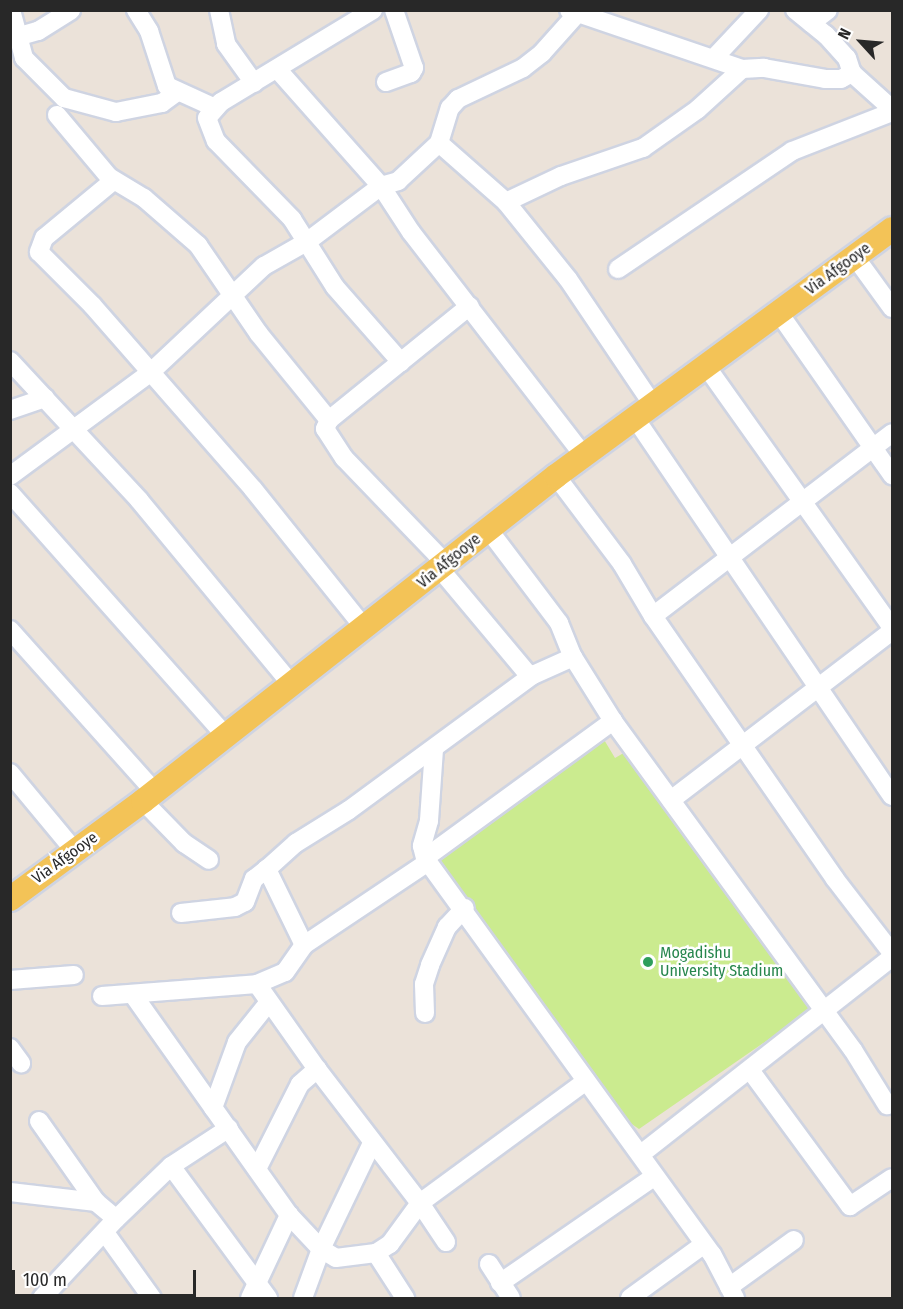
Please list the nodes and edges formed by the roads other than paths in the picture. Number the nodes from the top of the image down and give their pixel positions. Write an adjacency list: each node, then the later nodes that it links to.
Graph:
1 (11, 10): 13 (street)
2 (71, 10): 13 (street)
3 (136, 10): 21 (street)
4 (219, 10): 19 (street)
5 (373, 10): 16 (street)
6 (394, 10): 18 (street)
7 (759, 10): 14 (street)
8 (795, 10): 12 (street)
9 (828, 10): 12 (street)
10 (572, 13): 11 (street); 25 (street)
11 (620, 16): 14 (street)
12 (811, 23): 17 (street)
13 (20, 36): 21 (street)
14 (714, 58): 15 (street)
15 (742, 69): 17 (street); 28 (street)
16 (278, 70): 19 (street); 27 (street)
17 (852, 73): 23 (street)
18 (386, 82)
19 (254, 83): 22 (street)
20 (892, 92): 23 (street)
21 (176, 93): 22 (street)
22 (213, 107): 30 (street)
23 (892, 109): 32 (street)
24 (57, 115): 26 (street)
25 (439, 143): 27 (street); 28 (street)
26 (113, 181): 33 (street); 40 (street)
27 (381, 186): 30 (street); 34 (street)
28 (506, 202): 43 (street)
29 (892, 229): 31 (main road, Via Afgooye)
30 (308, 241): 33 (street); 38 (street)
31 (855, 257): 35 (street); 36 (main road, Via Afgooye)
32 (618, 269)
33 (232, 292): 40 (street); 44 (street)
34 (470, 306): 38 (street); 48 (street)
35 (892, 308)
36 (779, 313): 39 (main road, Via Afgooye); 47 (street)
37 (10, 361): 41 (street)
38 (401, 362): 44 (street)
39 (706, 366): 43 (main road, Via Afgooye); 53 (street)
40 (151, 372): 45 (street); 58 (street)
41 (45, 398): 42 (street); 45 (street)
42 (10, 410)
43 (644, 412): 48 (main road, Via Afgooye); 55 (street)
44 (328, 420): 56 (street)
45 (75, 430): 49 (street); 63 (street)
46 (892, 433): 47 (street)
47 (873, 449): 51 (street); 53 (street)
48 (584, 456): 50 (main road, Via Afgooye)
49 (10, 476)
50 (556, 476): 54 (main road, Via Afgooye); 57 (street)
51 (892, 476)
52 (10, 493): 66 (street)
53 (802, 502): 55 (street); 60 (street)
54 (488, 529): 56 (main road, Via Afgooye); 61 (street)
55 (728, 556): 57 (street); 64 (street)
56 (443, 567): 58 (main road, Via Afgooye); 62 (street)
57 (653, 616): 67 (street)
58 (365, 629): 63 (main road, Via Afgooye)
59 (10, 630): 70 (street)
60 (892, 630): 64 (street)
61 (573, 657): 62 (street); 65 (street)
62 (533, 675): 68 (street)
63 (291, 685): 66 (main road, Via Afgooye)
64 (817, 689): 67 (street); 71 (street)
65 (613, 721): 72 (street); 75 (street)
66 (226, 736): 70 (main road, Via Afgooye)
67 (746, 747): 72 (street); 81 (street)
68 (434, 749): 75 (street); 76 (street)
69 (10, 773): 73 (street)
70 (149, 796): 73 (main road, Via Afgooye); 74 (street)
71 (892, 796)
72 (671, 800): 88 (street)
73 (74, 850): 77 (main road, Via Afgooye)
74 (209, 860)
75 (427, 860): 78 (street); 80 (street)
76 (267, 869): 79 (street); 80 (street)
77 (10, 898)
78 (465, 908): 89 (street); 92 (street)
79 (181, 913)
80 (304, 945): 84 (street)
81 (892, 955): 88 (street)
82 (74, 975): 83 (street)
83 (10, 980)
84 (256, 984): 86 (street); 87 (street)
85 (102, 996): 86 (street)
86 (134, 996): 94 (street)
87 (269, 1002): 90 (street); 94 (street)
88 (825, 1011): 91 (street); 93 (street)
89 (425, 1012)
90 (317, 1069): 97 (street); 100 (street)
91 (750, 1070): 98 (street); 102 (street)
92 (586, 1081): 98 (street); 105 (street)
93 (887, 1105)
94 (213, 1108): 96 (street)
95 (39, 1121): 104 (street)
96 (229, 1128): 99 (street); 100 (street)
97 (372, 1143): 105 (street); 111 (street)
98 (641, 1154): 101 (street)
99 (171, 1166): 107 (street); 114 (street)
100 (257, 1169): 106 (street)
101 (655, 1176): 110 (street); 115 (street)
102 (892, 1178)
103 (10, 1192): 104 (street)
104 (96, 1202): 107 (street)
105 (420, 1203): 109 (street); 112 (street)
106 (290, 1215): 111 (street); 114 (street)
107 (111, 1226): 117 (street); 118 (street)
108 (794, 1240): 116 (street)
109 (446, 1242)
110 (703, 1245): 116 (street); 122 (street)
111 (321, 1249): 112 (street); 120 (street)
112 (376, 1253): 121 (street)
113 (489, 1264): 115 (street)
114 (254, 1291): 119 (street)
115 (506, 1291)
116 (732, 1293)
117 (42, 1299)
118 (152, 1299)
119 (268, 1299)
120 (303, 1299)
121 (405, 1299)
122 (630, 1299)

